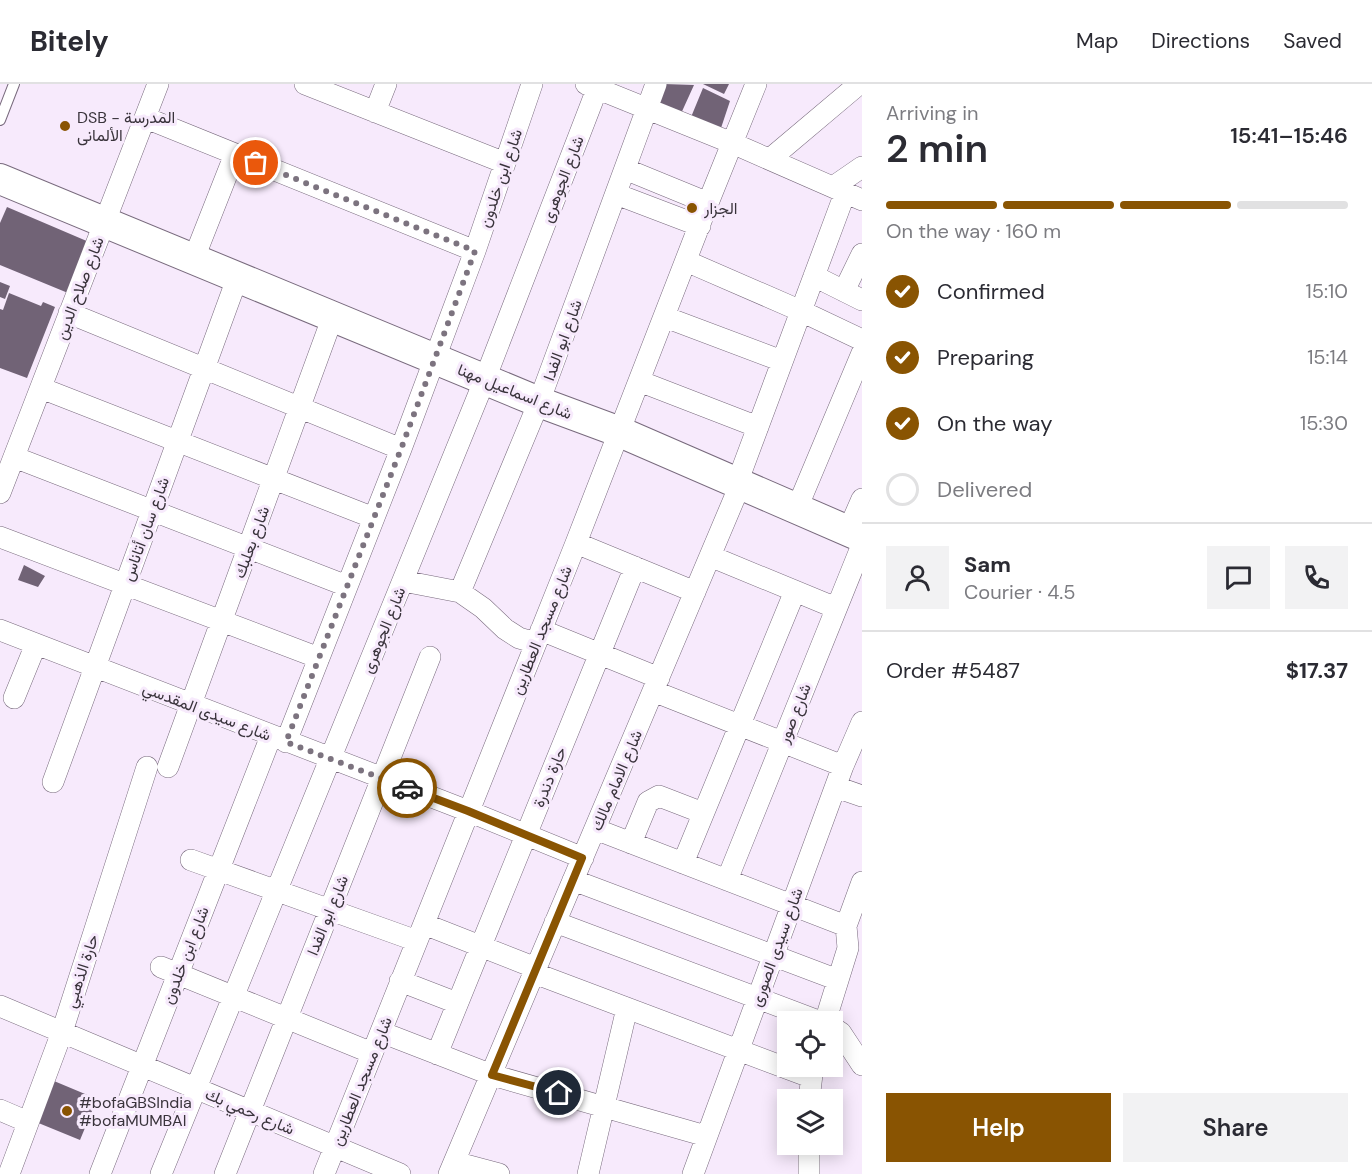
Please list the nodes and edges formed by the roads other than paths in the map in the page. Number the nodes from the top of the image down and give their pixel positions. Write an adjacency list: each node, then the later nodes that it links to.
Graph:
1 (14, 84): 13 (lane)
2 (158, 84): 12 (street, شارع صلاح الدين)
3 (306, 84): 11 (street)
4 (387, 84): 11 (street)
5 (532, 84): 17 (street, شارع ابن خلدون)
6 (656, 84): 10 (street, شارع ابو الفدا)
7 (756, 84): 14 (street, شارع مسجد العطارين)
8 (859, 84): 16 (street)
9 (594, 85): 10 (street); 42 (street, شارع الجوهرى)
10 (647, 108): 14 (street); 19 (street, شارع ابو الفدا)
11 (375, 112): 17 (street)
12 (146, 118): 15 (street); 24 (street, شارع صلاح الدين)
13 (0, 120)
14 (732, 143): 16 (street); 23 (street, شارع مسجد العطارين)
15 (235, 154): 26 (street); 28 (street)
16 (770, 159): 21 (street)
17 (504, 163): 26 (street, شارع ابن خلدون)
18 (862, 167): 21 (street)
19 (625, 169): 22 (street, شارع ابو الفدا); 23 (street)
20 (1, 182): 24 (main road, شارع اسماعيل مهنا)
21 (847, 193): 31 (street, شارع الامام مالك)
22 (616, 194): 25 (street); 45 (street, شارع ابو الفدا)
23 (708, 202): 25 (street, شارع مسجد العطارين)
24 (104, 223): 28 (main road, شارع اسماعيل مهنا); 34 (street, شارع صلاح الدين)
25 (700, 226): 29 (street, شارع مسجد العطارين)
26 (475, 251): 39 (street, شارع ابن خلدون)
27 (862, 254): 32 (street)
28 (194, 258): 30 (main road, شارع اسماعيل مهنا)
29 (686, 261): 33 (street); 36 (street, شارع مسجد العطارين)
30 (238, 276): 35 (main road, شارع اسماعيل مهنا); 41 (street, شارع سان أتاناس)
31 (814, 276): 32 (street); 33 (street, شارع الامام مالك)
32 (853, 295)
33 (801, 311): 37 (street); 40 (street, شارع الامام مالك)
34 (69, 313): 41 (street); 44 (street, شارع صلاح الدين)
35 (333, 316): 39 (main road, شارع اسماعيل مهنا); 46 (street, شارع بعلبك)
36 (665, 317): 40 (street); 43 (street, شارع مسجد العطارين)
37 (862, 340)
38 (862, 353): 56 (street)
39 (434, 358): 42 (main road, شارع اسماعيل مهنا); 50 (street, شارع ابن خلدون)
40 (783, 361): 47 (street, شارع الامام مالك)
41 (204, 369): 46 (street); 49 (street, شارع سان أتاناس)
42 (486, 379): 45 (main road, شارع اسماعيل مهنا); 65 (street, شارع الجوهرى)
43 (639, 381): 47 (street); 48 (street, شارع مسجد العطارين)
44 (41, 388): 49 (street); 51 (street, شارع صلاح الدين)
45 (539, 402): 48 (main road, شارع اسماعيل مهنا); 69 (street, شارع ابو الفدا)
46 (300, 408): 50 (street); 52 (street, شارع بعلبك)
47 (758, 427): 53 (street, شارع الامام مالك)
48 (620, 432): 53 (main road, شارع اسماعيل مهنا); 61 (street, شارع مسجد العطارين)
49 (177, 441): 52 (street); 57 (street, شارع سان أتاناس)
50 (401, 449): 58 (street, شارع ابن خلدون)
51 (14, 457): 54 (street, شارع صلاح الدين); 57 (street)
52 (274, 478): 58 (street); 62 (street, شارع بعلبك)
53 (739, 484): 56 (main road, شارع اسماعيل مهنا); 63 (street, شارع الامام مالك)
54 (0, 493)
55 (862, 499): 60 (street, شارع صور)
56 (797, 508): 60 (main road, شارع اسماعيل مهنا)
57 (152, 511): 62 (street); 66 (street, شارع سان أتاناس)
58 (374, 518): 67 (street, شارع ابن خلدون)
59 (0, 537): 66 (street)
60 (858, 538): 71 (street, شارع صور)
61 (576, 543): 64 (street); 74 (street, شارع مسجد العطارين)
62 (249, 548): 67 (street); 72 (street, شارع بعلبك)
63 (710, 556): 68 (street); 70 (street, شارع الامام مالك)
64 (635, 567): 70 (street); 76 (street, حارة دندرة)
65 (403, 581): 69 (street); 87 (street, شارع الجوهرى)
66 (125, 584): 72 (street); 79 (street, شارع سان أتاناس)
67 (347, 586): 78 (street, شارع ابن خلدون)
68 (795, 591): 71 (street); 84 (street)
69 (460, 592): 74 (street)
70 (695, 592): 80 (street, شارع الامام مالك)
71 (836, 608): 86 (street, شارع صور)
72 (222, 621): 78 (street); 82 (street, شارع بعلبك)
73 (0, 630): 75 (street, شارع سيدى المقدسي)
74 (538, 637): 76 (street); 95 (street, شارع مسجد العطارين)
75 (36, 644): 79 (street, شارع سيدى المقدسي); 81 (street)
76 (600, 654): 80 (street); 98 (street, حارة دندرة)
77 (430, 657): 91 (street, شارع ابو الفدا)
78 (319, 658): 85 (street, شارع ابن خلدون)
79 (94, 667): 82 (street, شارع سيدى المقدسي); 92 (street, شارع سان أتاناس)
80 (656, 685): 84 (street); 97 (street, شارع الامام مالك)
81 (14, 698)
82 (191, 705): 85 (street, شارع سيدى المقدسي); 90 (street, شارع بعلبك)
83 (862, 722): 88 (street, شارع سيدى الصورى)
84 (740, 725): 86 (street); 96 (street)
85 (278, 739): 87 (street, شارع سيدى المقدسي); 103 (street, شارع ابن خلدون)
86 (782, 742): 88 (street); 105 (street, شارع صور)
87 (330, 759): 91 (street, شارع سيدى المقدسي); 107 (street, شارع الجوهرى)
88 (843, 766): 93 (street, شارع سيدى الصورى)
89 (147, 767): 128 (street, حارة الذهبي)
90 (168, 767)
91 (382, 779): 95 (street, شارع سيدى المقدسي); 109 (street, شارع ابو الفدا)
92 (53, 782)
93 (836, 787): 94 (street); 108 (street, شارع سيدى الصورى)
94 (862, 796)
95 (468, 811): 98 (street, شارع سيدى المقدسي); 112 (street, شارع مسجد العطارين)
96 (703, 813): 99 (street); 102 (street)
97 (595, 829): 99 (street); 100 (street, شارع الامام مالك)
98 (526, 835): 100 (street, شارع سيدى المقدسي); 113 (street, حارة دندرة)
99 (631, 843): 102 (street)
100 (582, 858): 104 (street, شارع الامام مالك)
101 (191, 860): 103 (street)
102 (683, 863): 105 (street)
103 (219, 870): 107 (street); 116 (street, شارع ابن خلدون)
104 (573, 880): 110 (street, شارع الامام مالك); 115 (street)
105 (727, 880): 108 (street)
106 (862, 882): 111 (street)
107 (276, 891): 109 (street); 120 (street, شارع الجوهرى)
108 (792, 905): 111 (street); 115 (street, شارع سيدى الصورى)
109 (329, 911): 112 (street); 127 (street, شارع ابو الفدا)
110 (555, 922): 117 (street, شارع الامام مالك); 121 (street)
111 (846, 927): 114 (street); 118 (street)
112 (420, 932): 113 (street); 119 (street, شارع مسجد العطارين)
113 (481, 946): 117 (street); 122 (street, حارة دندرة)
114 (862, 954)
115 (773, 956): 118 (street); 121 (street, شارع سيدى الصورى)
116 (170, 970): 120 (street); 136 (street, شارع ابن خلدون)
117 (535, 970): 124 (street); 137 (street, شارع الامام مالك)
118 (838, 980): 126 (street)
119 (400, 981): 122 (street); 129 (street, شارع مسجد العطارين)
120 (233, 997): 127 (street); 138 (street, شارع الجوهرى)
121 (758, 998): 125 (street); 131 (street, شارع سيدى الصورى)
122 (457, 1003): 133 (street, حارة دندرة)
123 (0, 1006): 128 (street, شارع رحمي بك)
124 (627, 1008): 131 (street); 139 (street)
125 (793, 1011)
126 (827, 1011)
127 (285, 1019): 132 (street); 141 (street, شارع ابو الفدا)
128 (62, 1032): 136 (street, شارع رحمي بك); 142 (street, حارة الذهبي)
129 (381, 1032): 132 (street, شارع مسجد العطارين); 133 (street)
130 (843, 1036): 135 (street)
131 (738, 1050): 134 (street); 143 (street, شارع سيدى الصورى)
132 (372, 1053): 144 (street, شارع مسجد العطارين)
133 (437, 1054): 137 (street)
134 (777, 1062)
135 (861, 1062)
136 (142, 1066): 138 (street, شارع رحمي بك); 149 (street, شارع ابن خلدون)
137 (492, 1075): 139 (street); 146 (street, شارع الامام مالك)
138 (195, 1088): 141 (street, شارع رحمي بك); 150 (street, شارع الجوهرى)
139 (604, 1105): 143 (street); 154 (street)
140 (0, 1110): 142 (street)
141 (249, 1111): 144 (street, شارع رحمي بك); 151 (street, شارع ابو الفدا)
142 (28, 1122): 148 (street, حارة الذهبي)
143 (706, 1136): 155 (street, شارع سيدى الصورى)
144 (334, 1147): 147 (street, شارع رحمي بك); 152 (street, شارع مسجد العطارين)
145 (809, 1155): 156 (street)
146 (452, 1168): 153 (street)
147 (396, 1173)
148 (9, 1174)
149 (100, 1174)
150 (161, 1174)
151 (225, 1174)
152 (324, 1174)
153 (499, 1174)
154 (588, 1174)
155 (693, 1174)
156 (809, 1174)

